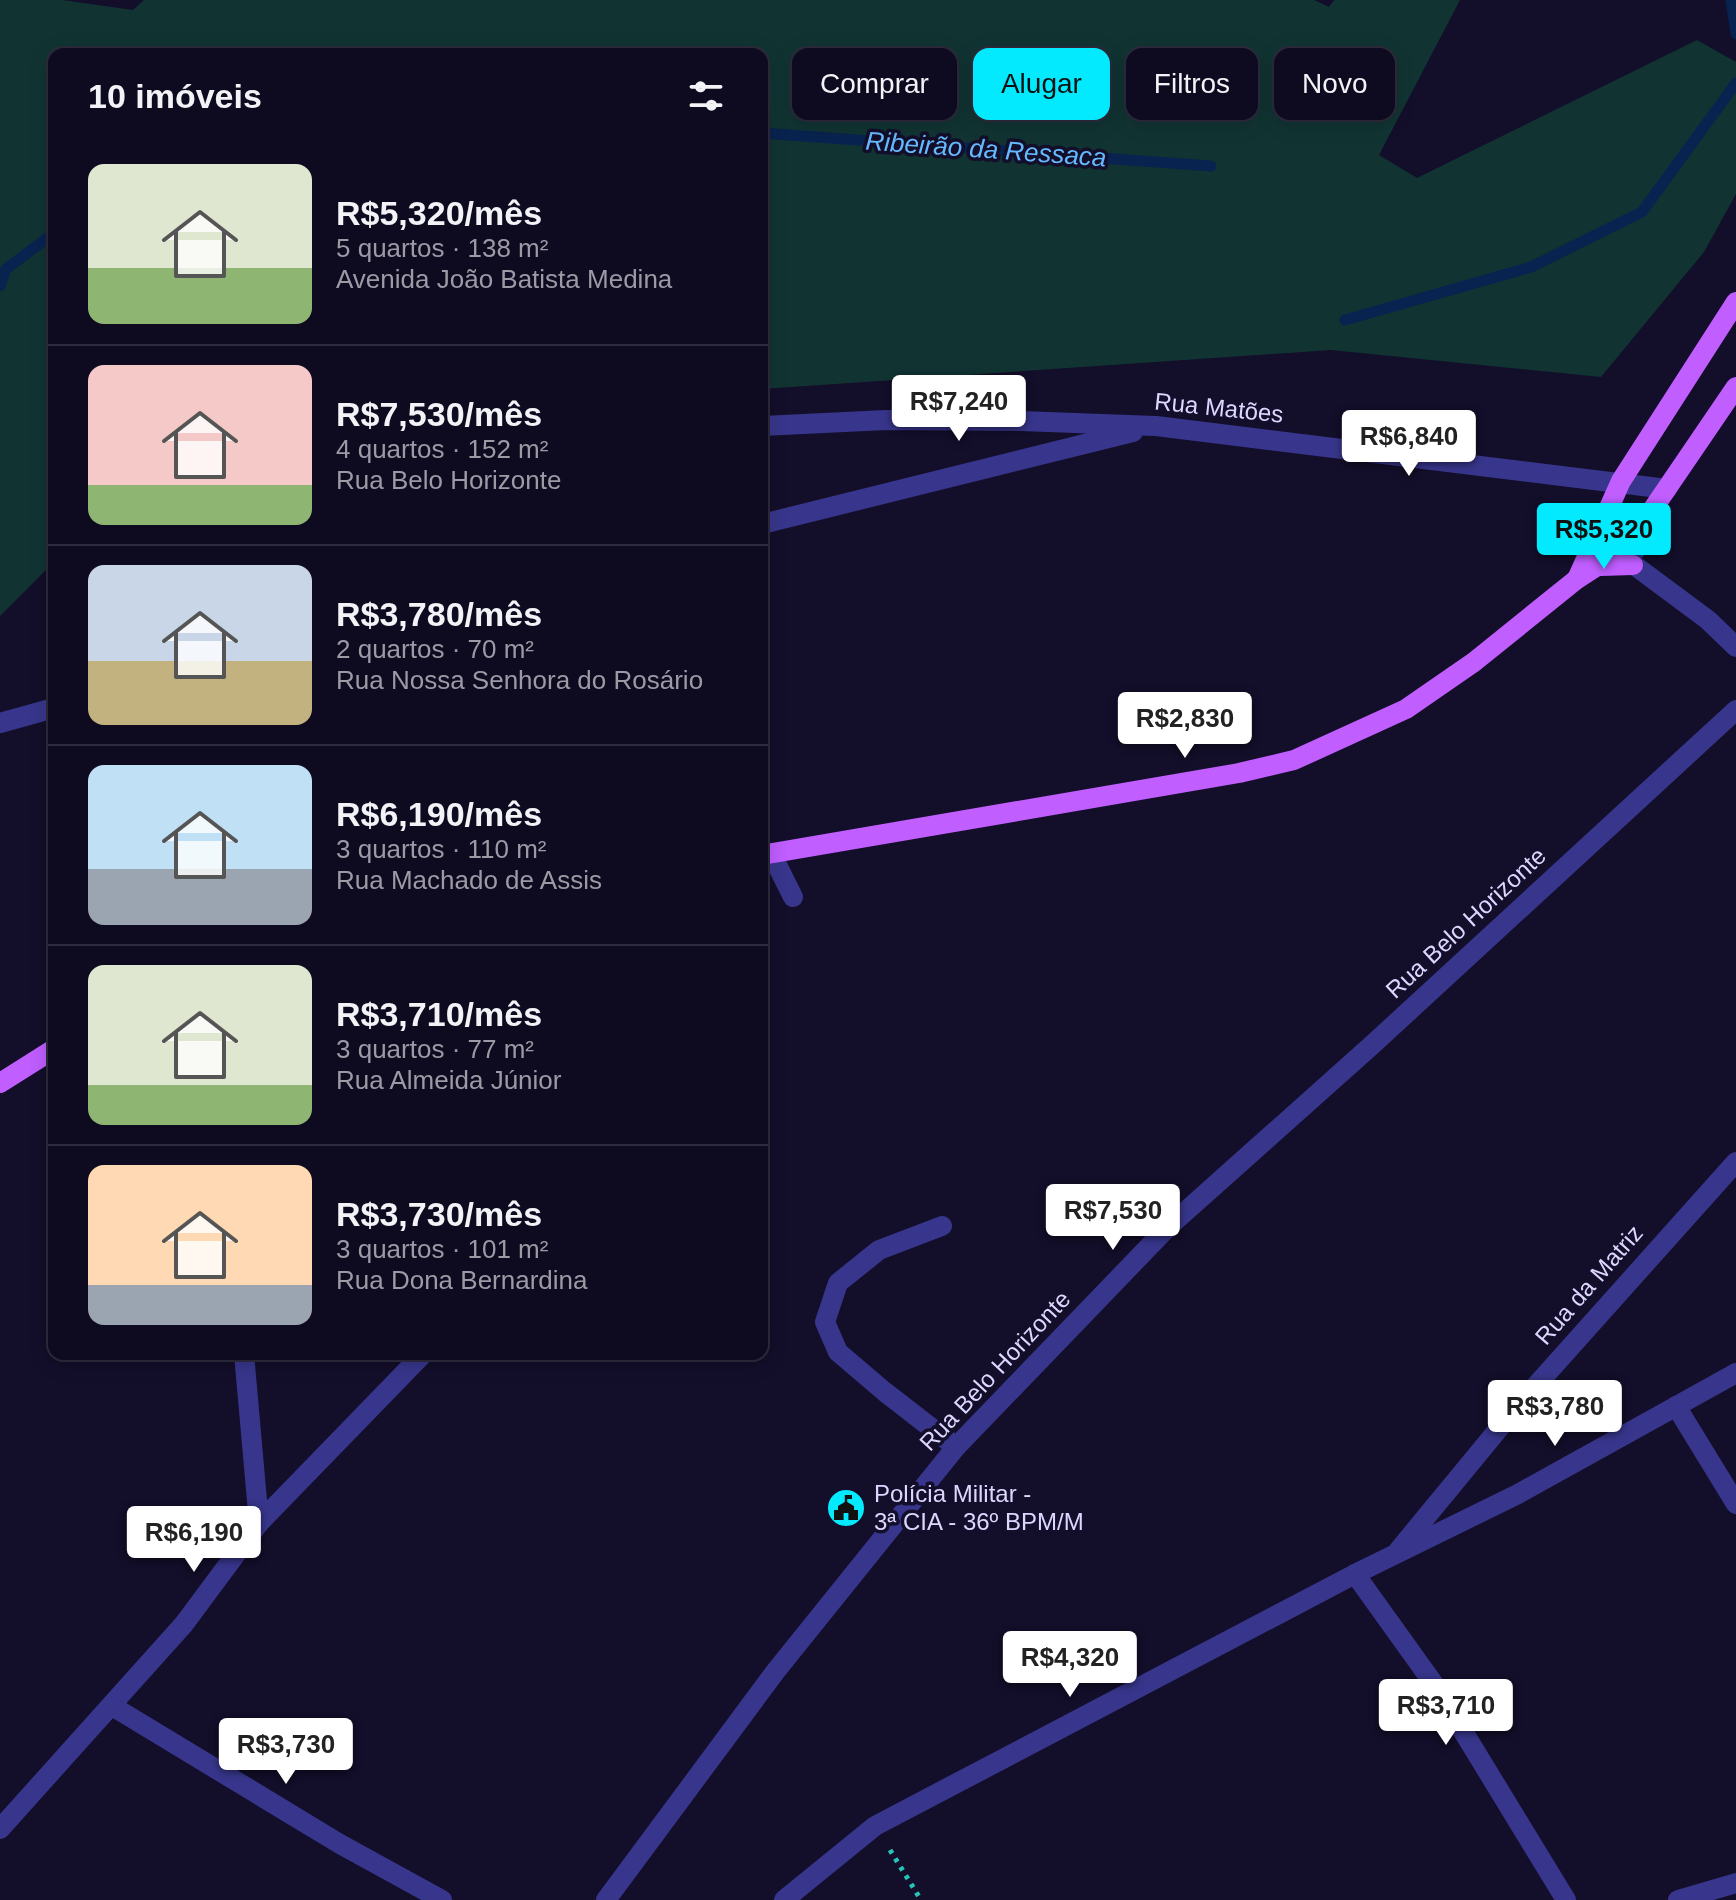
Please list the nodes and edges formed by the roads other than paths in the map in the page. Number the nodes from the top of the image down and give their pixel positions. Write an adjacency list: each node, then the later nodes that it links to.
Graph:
1 (1736, 302): 5 (main road)
2 (1736, 387): 6 (main road)
3 (768, 426): 4 (street, Rua Matões)
4 (1156, 426): 5 (street, Rua Matões); 8 (street)
5 (1621, 481): 6 (street, Rua Matões); 7 (main road)
6 (1667, 489): 10 (main road)
7 (1605, 515): 9 (main road); 10 (street)
8 (768, 523)
9 (1595, 536): 11 (street); 12 (main road)
10 (1631, 537): 11 (main road); 11 (street)
11 (1630, 562): 12 (main road); 13 (street)
12 (1585, 574): 17 (main road)
13 (1736, 647)
14 (48, 710): 16 (street)
15 (1736, 710): 28 (street, Rua Belo Horizonte)
16 (0, 723)
17 (768, 854)
18 (768, 857): 19 (street)
19 (793, 897)
20 (48, 1053): 21 (main road)
21 (0, 1083)
22 (1736, 1162): 31 (street, Rua da Matriz)
23 (942, 1226): 28 (street)
24 (245, 1360): 30 (street)
25 (417, 1360): 30 (street)
26 (1736, 1373): 27 (street)
27 (1676, 1406): 29 (street); 31 (street)
28 (956, 1447): 37 (street, Rua Belo Horizonte)
29 (1736, 1504)
30 (259, 1523): 33 (street)
31 (1393, 1557): 32 (street)
32 (1355, 1574): 38 (street); 39 (street)
33 (112, 1706): 34 (street); 36 (street)
34 (0, 1829)
35 (1736, 1883): 40 (street)
36 (442, 1900)
37 (606, 1900)
38 (784, 1900)
39 (1566, 1900)
40 (1678, 1900)

